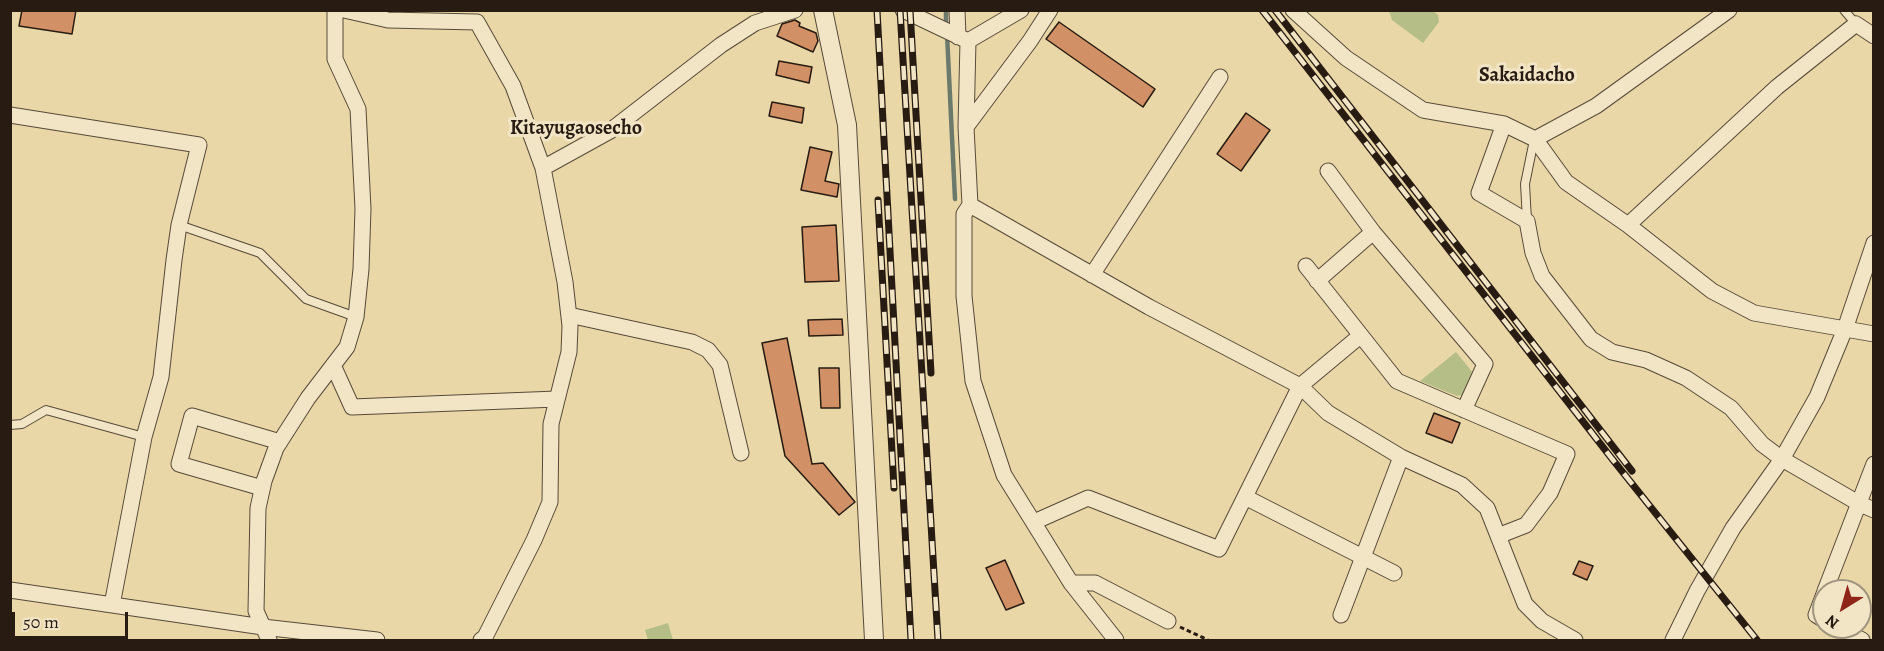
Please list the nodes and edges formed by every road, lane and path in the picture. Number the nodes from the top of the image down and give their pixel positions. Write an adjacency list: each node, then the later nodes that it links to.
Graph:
1 (335, 10): 33 (street)
2 (344, 10): 12 (street)
3 (795, 10): 21 (street)
4 (823, 10): 64 (street)
5 (903, 10): 15 (street)
6 (957, 10): 15 (street)
7 (1021, 10): 15 (street)
8 (1050, 10): 19 (street)
9 (1293, 10): 18 (street)
10 (1844, 10): 13 (lane)
11 (1727, 11): 20 (street)
12 (481, 16): 21 (street)
13 (1856, 24): 14 (street); 26 (street)
14 (1874, 36)
15 (963, 39): 19 (street)
16 (1220, 77): 30 (street)
17 (10, 115): 25 (street)
18 (1504, 124): 20 (street); 24 (street)
19 (966, 127): 23 (street)
20 (1534, 139): 24 (lane); 26 (street)
21 (543, 168): 32 (street)
22 (1328, 171): 27 (street)
23 (970, 205): 30 (street); 51 (street)
24 (1527, 220): 46 (street)
25 (179, 225): 33 (lane); 42 (street)
26 (1628, 225): 34 (street)
27 (1373, 232): 31 (street); 40 (street)
28 (1874, 243): 34 (street)
29 (1306, 266): 31 (street)
30 (1092, 275): 38 (street)
31 (1317, 281): 36 (street)
32 (569, 315): 39 (street); 44 (street)
33 (356, 317): 37 (street)
34 (1845, 329): 35 (street); 46 (street)
35 (1874, 334)
36 (1360, 336): 38 (street); 40 (street)
37 (333, 365): 39 (street); 43 (street)
38 (1300, 386): 45 (street); 49 (street)
39 (557, 399): 63 (street)
40 (1464, 410): 52 (street)
41 (10, 425): 42 (lane)
42 (144, 437): 58 (street)
43 (280, 442): 48 (street); 48 (street)
44 (741, 453)
45 (1401, 457): 52 (street); 53 (street)
46 (1782, 459): 50 (street); 68 (street)
47 (1874, 464): 50 (street)
48 (262, 488): 61 (street)
49 (1245, 497): 51 (street); 53 (street)
50 (1867, 507): 55 (street)
51 (1034, 522): 56 (street)
52 (1498, 536): 67 (street)
53 (1363, 555): 54 (street); 59 (street)
54 (1394, 573)
55 (1832, 579)
56 (1071, 583): 60 (street); 65 (street)
57 (10, 590): 58 (street)
58 (112, 605): 61 (street)
59 (1341, 615)
60 (1168, 621): 66 (path)
61 (266, 634): 62 (street)
62 (377, 640)
63 (482, 640)
64 (874, 640)
65 (1116, 640)
66 (1208, 640)
67 (1575, 640)
68 (1673, 640)

